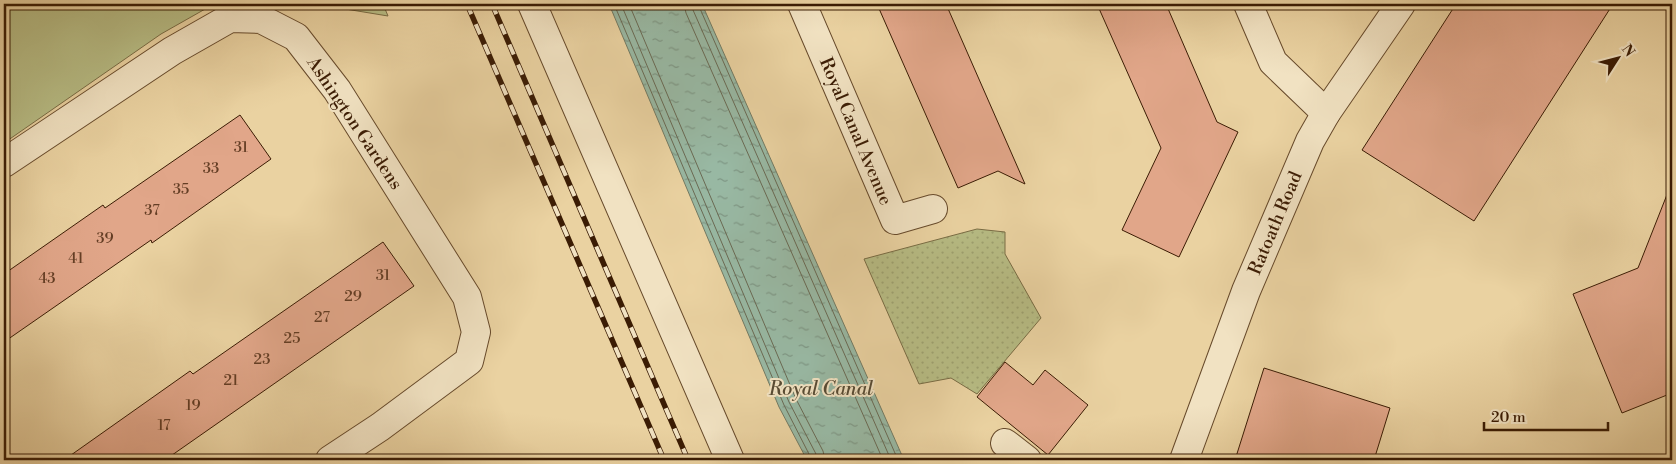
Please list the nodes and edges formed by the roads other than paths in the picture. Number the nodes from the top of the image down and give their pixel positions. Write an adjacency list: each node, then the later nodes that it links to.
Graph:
1 (532, 4): 10 (street)
2 (802, 4): 7 (street, Royal Canal Avenue)
3 (1248, 4): 5 (street)
4 (1401, 4): 5 (street, Ratoath Road)
5 (1326, 113): 12 (street, Ratoath Road)
6 (4, 163): 9 (street, Ashington Gardens)
7 (933, 209)
8 (1005, 444): 11 (street)
9 (330, 460)
10 (730, 460)
11 (1027, 460)
12 (1184, 460)

